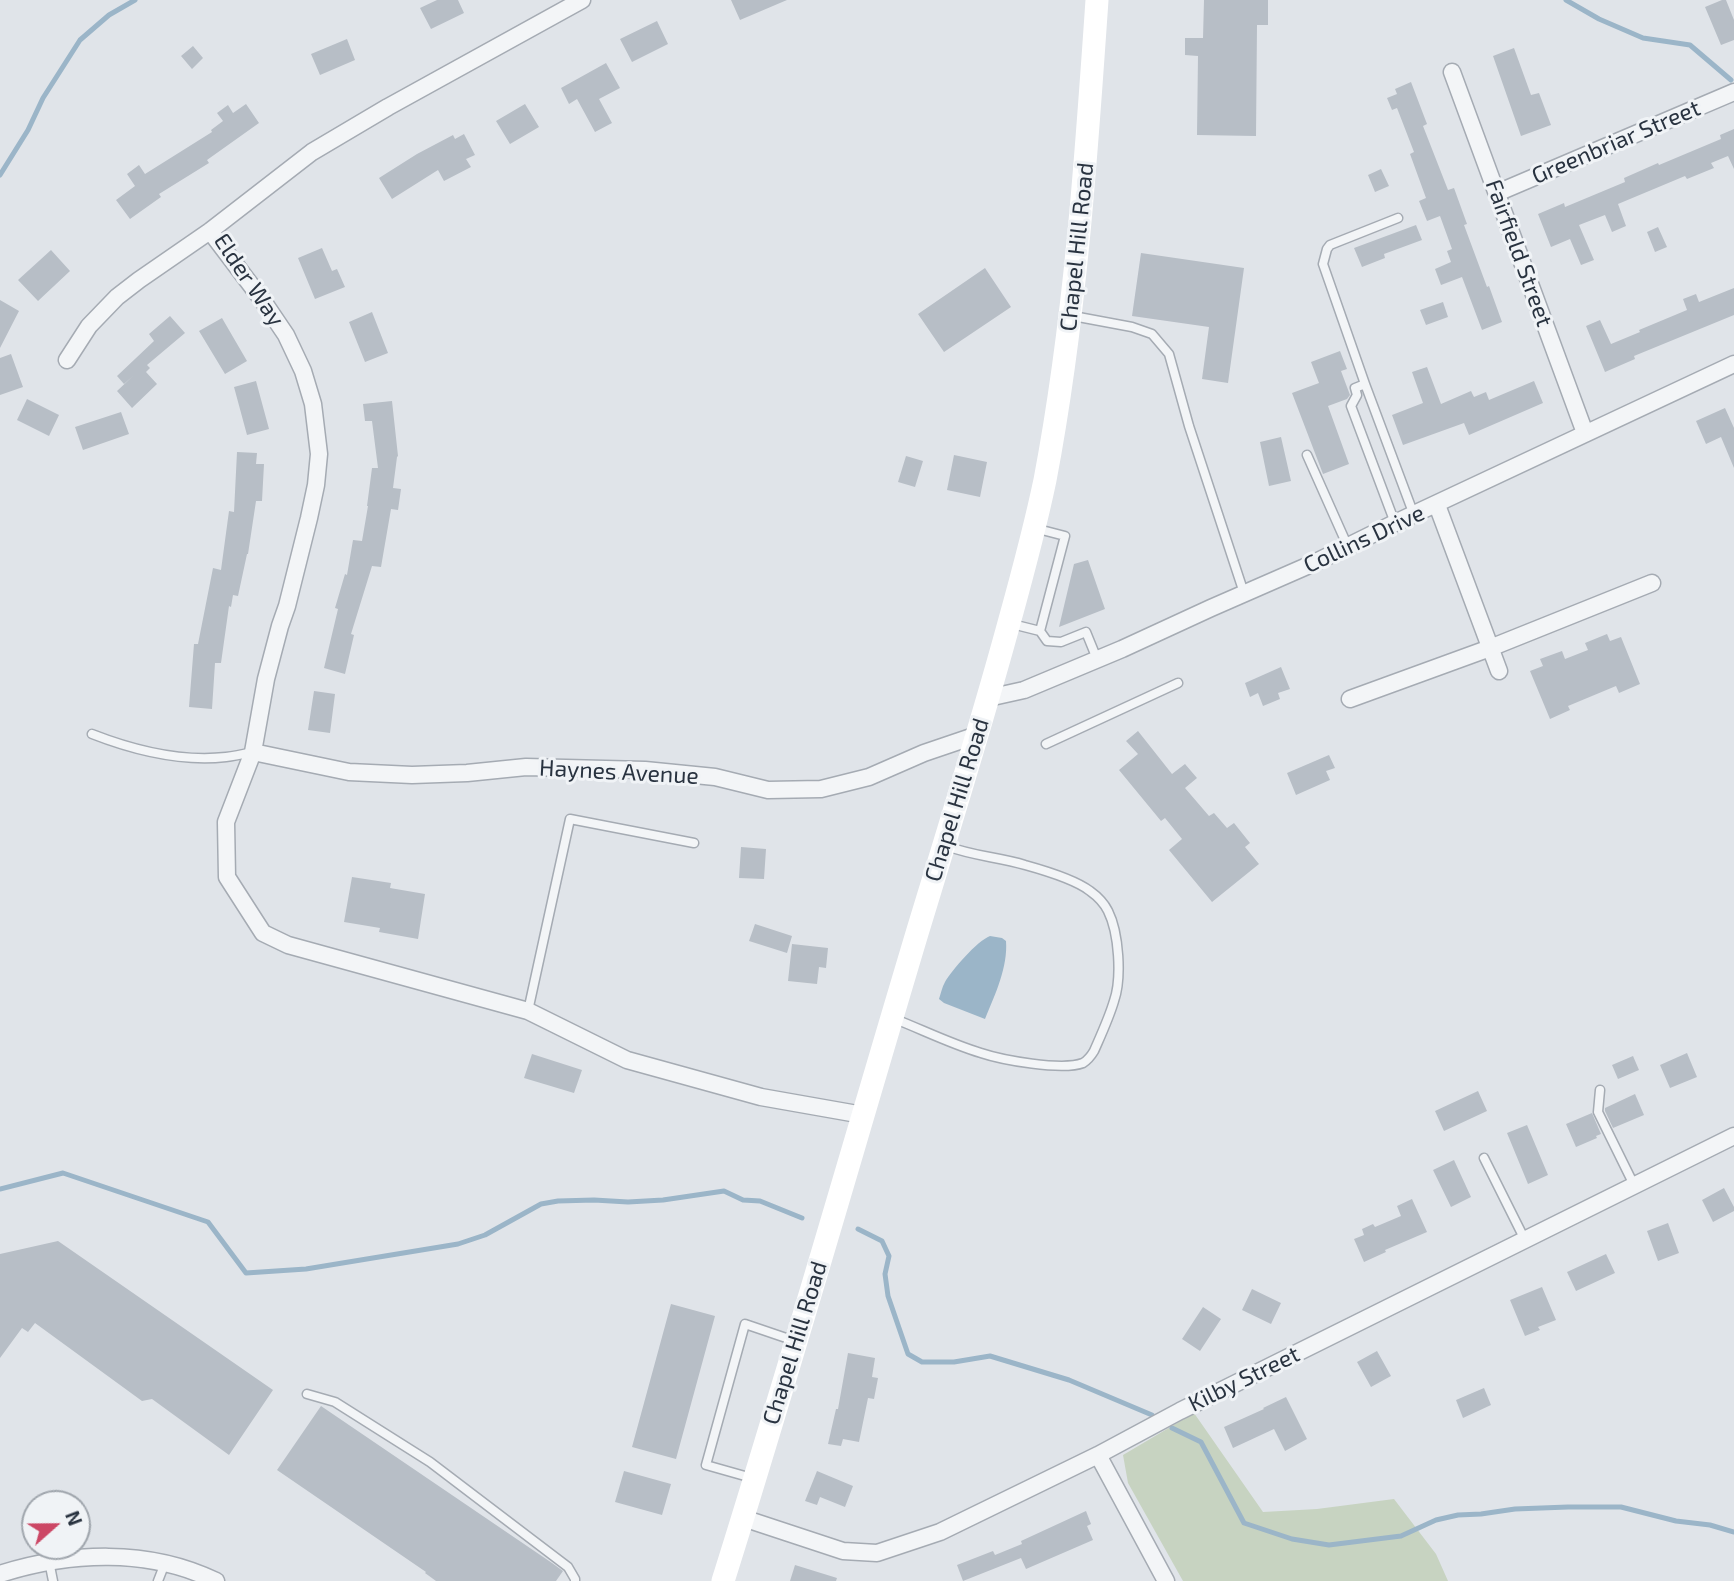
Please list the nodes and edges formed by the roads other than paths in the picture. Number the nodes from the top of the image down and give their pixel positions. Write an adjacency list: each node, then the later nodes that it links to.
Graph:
1 (582, 0): 7 (street, Elder Way)
2 (1097, 0): 8 (main road, Chapel Hill Road)
3 (1452, 72): 5 (street, Fairfield Street)
4 (1734, 92): 5 (street, Greenbriar Street)
5 (1497, 192): 12 (street, Fairfield Street)
6 (1398, 218): 11 (lane)
7 (210, 231): 9 (street); 32 (street, Elder Way)
8 (1070, 315): 17 (main road, Chapel Hill Road); 20 (lane)
9 (67, 360)
10 (1734, 364): 12 (street, Collins Drive)
11 (1365, 384): 15 (lane); 16 (lane)
12 (1585, 433): 14 (street, Collins Drive)
13 (1307, 455): 18 (lane)
14 (1437, 505): 15 (street, Collins Drive); 23 (street)
15 (1414, 515): 16 (street, Collins Drive)
16 (1395, 523): 18 (street, Collins Drive)
17 (1034, 529): 21 (main road, Chapel Hill Road); 22 (lane)
18 (1348, 547): 20 (street, Collins Drive)
19 (1652, 583): 23 (street)
20 (1244, 594): 24 (street, Collins Drive)
21 (1009, 623): 22 (lane); 27 (main road, Chapel Hill Road)
22 (1040, 631): 24 (lane)
23 (1490, 648): 25 (street); 28 (street)
24 (1097, 659): 27 (street, Collins Drive)
25 (1499, 670)
26 (1178, 683): 31 (lane)
27 (988, 698): 30 (main road, Chapel Hill Road)
28 (1350, 699)
29 (92, 734): 32 (lane)
30 (976, 735): 32 (street, Haynes Avenue); 34 (main road, Chapel Hill Road)
31 (1046, 744)
32 (253, 752): 35 (street, Elder Way)
33 (694, 843): 35 (lane)
34 (944, 845): 36 (main road, Chapel Hill Road); 36 (lane)
35 (528, 1011): 38 (street, Elder Way)
36 (892, 1018): 38 (main road, Chapel Hill Road)
37 (1600, 1090): 41 (lane)
38 (863, 1115): 43 (main road, Chapel Hill Road)
39 (1734, 1136): 41 (street, Kilby Street)
40 (1484, 1158): 42 (lane)
41 (1634, 1185): 42 (street, Kilby Street)
42 (1525, 1240): 45 (street, Kilby Street)
43 (796, 1341): 46 (main road, Chapel Hill Road); 46 (lane)
44 (307, 1394): 54 (lane)
45 (1097, 1455): 47 (street, Kilby Street); 56 (street)
46 (755, 1479): 47 (main road, Chapel Hill Road)
47 (743, 1518): 55 (main road, Chapel Hill Road)
48 (49, 1562): 49 (street); 50 (street); 51 (lane)
49 (165, 1563): 52 (lane); 53 (street)
50 (0, 1574)
51 (53, 1581)
52 (158, 1581)
53 (216, 1581)
54 (575, 1581)
55 (723, 1581)
56 (1166, 1581)

